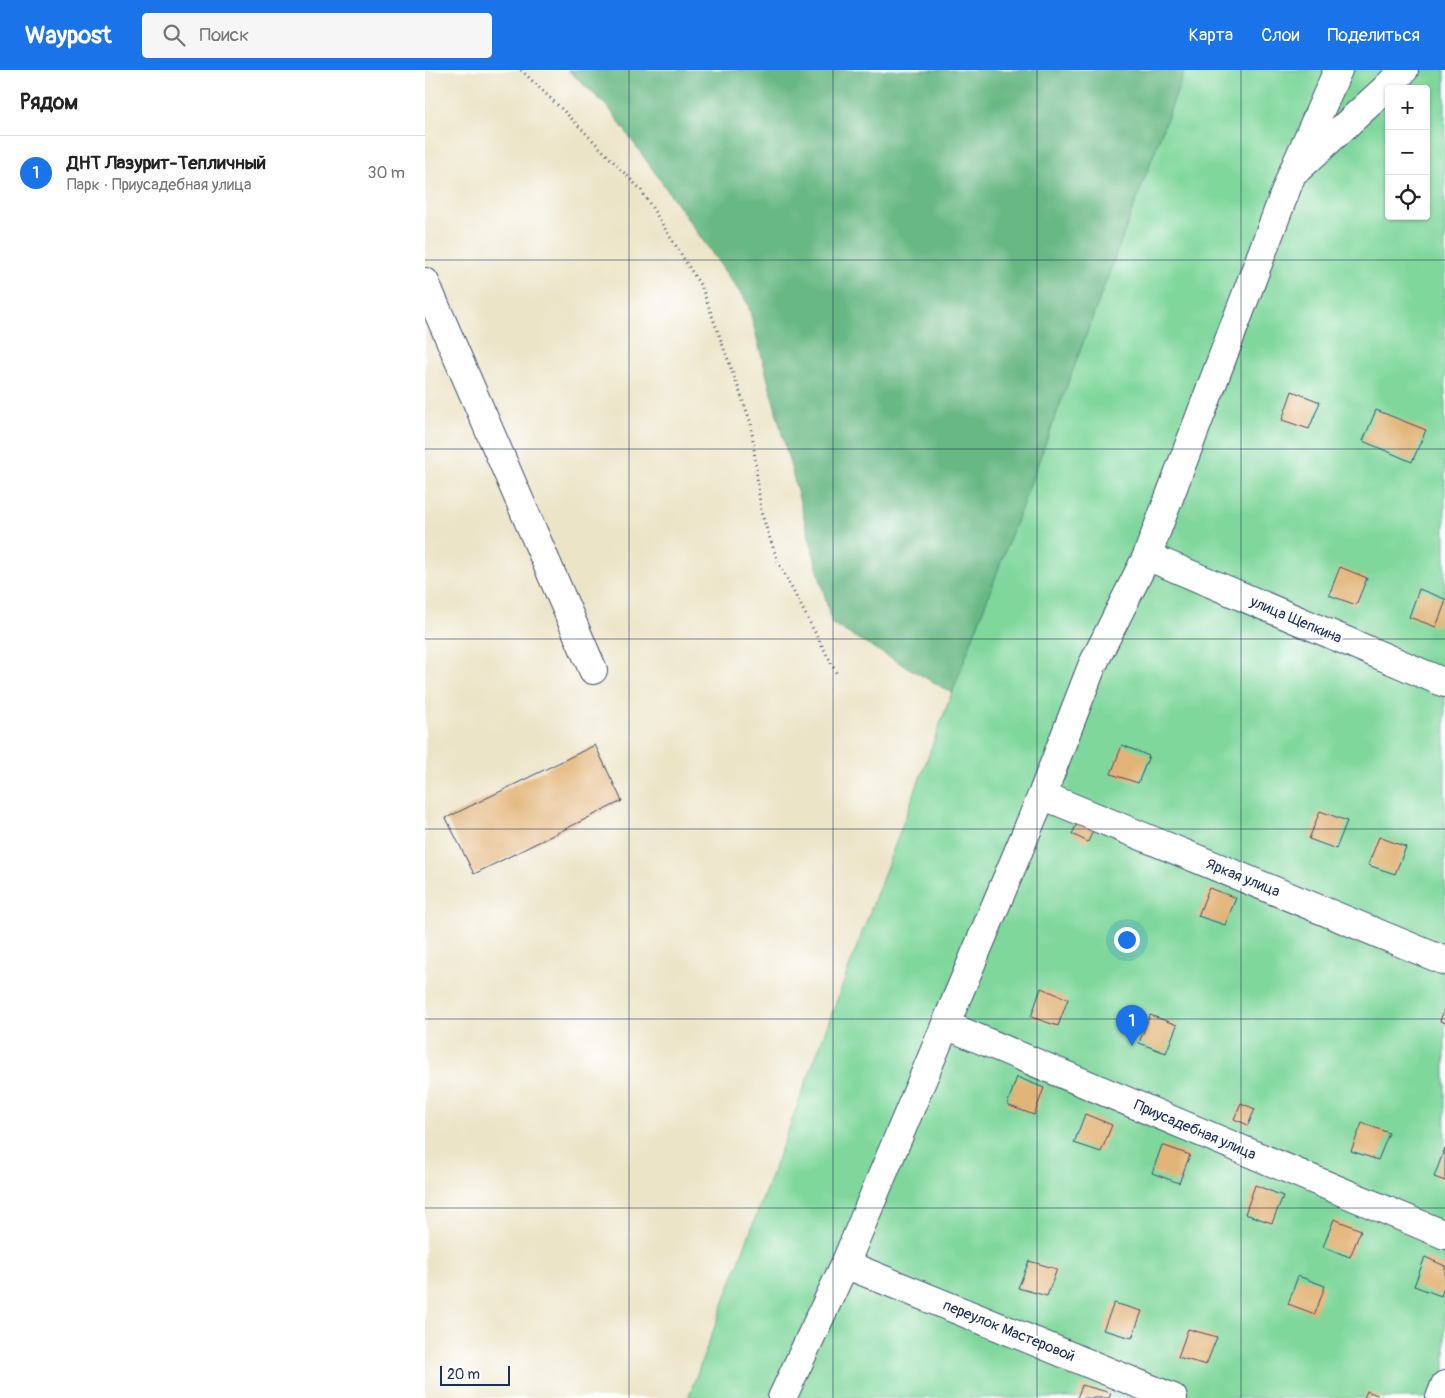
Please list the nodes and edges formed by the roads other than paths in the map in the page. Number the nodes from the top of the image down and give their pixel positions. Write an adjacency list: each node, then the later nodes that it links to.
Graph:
1 (1338, 70): 3 (street)
2 (1404, 70): 3 (street)
3 (1292, 174): 5 (street)
4 (425, 282): 6 (street)
5 (1147, 556): 7 (street, улица Щепкина); 8 (street)
6 (593, 670)
7 (1445, 683)
8 (1042, 795): 9 (street, Яркая улица); 10 (street)
9 (1445, 961)
10 (946, 1025): 11 (street, Приусадебная улица); 12 (street)
11 (1445, 1235)
12 (845, 1264): 14 (street); 15 (street, переулок Мастеровой)
13 (1445, 1385): 16 (street)
14 (782, 1398)
15 (1173, 1398)
16 (1440, 1398)

